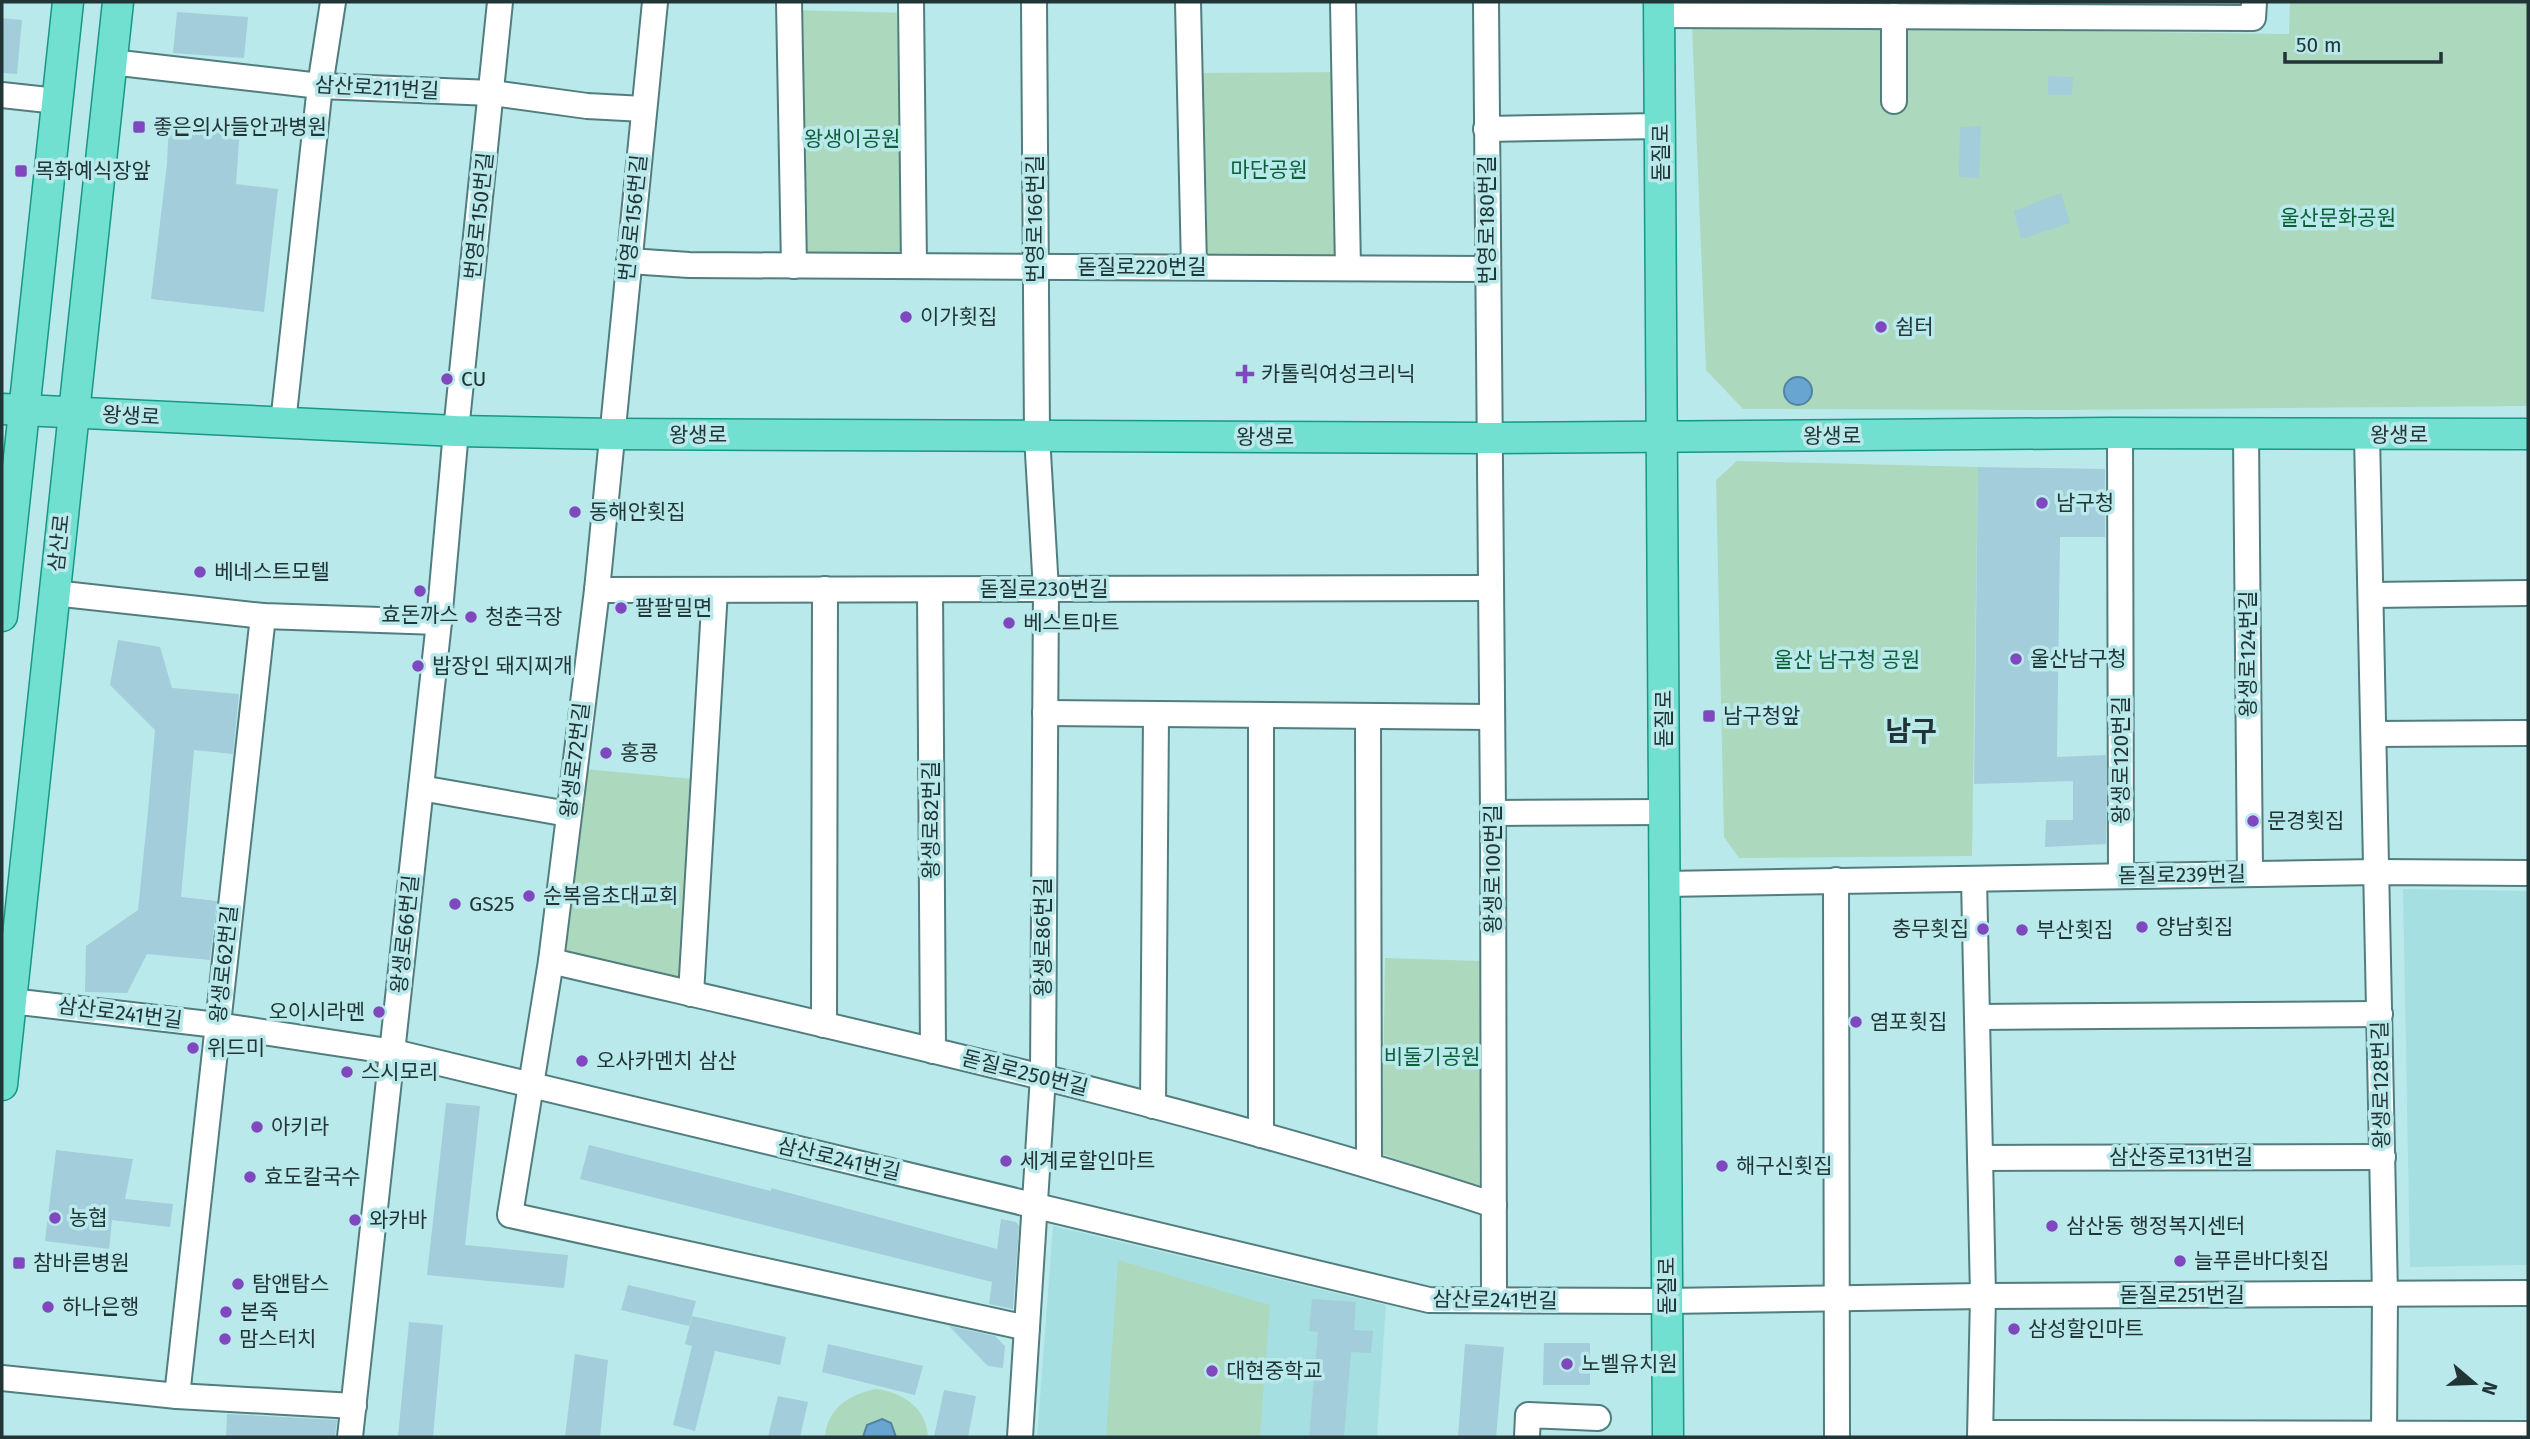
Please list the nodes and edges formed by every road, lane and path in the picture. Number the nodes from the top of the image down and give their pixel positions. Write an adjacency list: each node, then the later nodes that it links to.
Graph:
1 (68, 2): 19 (main road)
2 (118, 2): 15 (main road, 삼산로)
3 (333, 2): 16 (street)
4 (500, 2): 17 (street, 번영로150번길)
5 (655, 2): 21 (street, 번영로156번길)
6 (789, 2): 25 (street)
7 (911, 2): 26 (street)
8 (1034, 2): 27 (street, 번영로166번길)
9 (1188, 2): 28 (street)
10 (1343, 2): 29 (street)
11 (1486, 2): 23 (street, 번영로180번길)
12 (2254, 2): 14 (street)
13 (1660, 8): 14 (street); 22 (main road, 돋질로)
14 (1894, 16): 20 (street)
15 (111, 62): 16 (street, 삼산로211번길); 32 (main road, 삼산로)
16 (320, 86): 17 (street, 삼산로211번길); 33 (street)
17 (492, 93): 21 (street, 삼산로211번길); 34 (street, 번영로150번길)
18 (2, 95): 19 (street)
19 (57, 101): 31 (main road)
20 (1894, 101)
21 (644, 110): 24 (street, 번영로156번길)
22 (1661, 126): 23 (street); 41 (main road, 돋질로)
23 (1486, 129): 30 (street, 번영로180번길)
24 (629, 261): 25 (street, 돋질로220번길); 36 (street, 번영로156번길)
25 (794, 266): 26 (street, 돋질로220번길)
26 (914, 266): 27 (street, 돋질로220번길)
27 (1036, 267): 28 (street, 돋질로220번길); 40 (street, 번영로166번길)
28 (1194, 267): 29 (street, 돋질로220번길)
29 (1348, 268): 30 (street, 돋질로220번길)
30 (1487, 269): 42 (street, 번영로180번길)
31 (12, 410): 32 (main road, 왕생로); 52 (main road)
32 (73, 413): 33 (main road, 왕생로); 49 (main road, 삼산로)
33 (283, 423): 34 (main road, 왕생로)
34 (456, 431): 36 (main road, 왕생로); 54 (street, 왕생로66번길)
35 (2120, 433): 37 (main road, 왕생로); 41 (main road, 왕생로); 69 (street, 왕생로120번길)
36 (612, 434): 40 (main road, 왕생로); 45 (street, 왕생로72번길)
37 (2246, 434): 39 (main road, 왕생로); 68 (street, 왕생로124번길)
38 (2528, 434): 39 (main road, 왕생로)
39 (2367, 435): 51 (street, 왕생로128번길)
40 (1037, 436): 42 (main road, 왕생로); 48 (street, 왕생로86번길)
41 (1662, 437): 42 (main road, 왕생로); 64 (main road, 돋질로)
42 (1488, 438): 43 (street, 왕생로100번길)
43 (1490, 588): 48 (street, 돋질로230번길); 59 (street, 왕생로100번길)
44 (825, 589): 46 (street, 돋질로230번길); 47 (street, 돋질로230번길); 79 (street)
45 (597, 590): 46 (street, 돋질로230번길); 65 (street, 왕생로72번길)
46 (715, 590): 74 (street)
47 (930, 590): 48 (street, 돋질로230번길); 80 (street, 왕생로82번길)
48 (1046, 590): 55 (street, 왕생로86번길)
49 (54, 593): 53 (street); 75 (main road, 삼산로)
50 (2528, 593): 51 (street)
51 (2371, 595): 61 (street, 왕생로128번길)
52 (3, 599)
53 (263, 616): 54 (street); 78 (street, 왕생로62번길)
54 (439, 622): 62 (street, 왕생로66번길)
55 (1045, 713): 56 (street); 82 (street, 왕생로86번길)
56 (1156, 714): 57 (street); 85 (street)
57 (1261, 715): 58 (street); 86 (street)
58 (1368, 716): 59 (street); 89 (street)
59 (1492, 717): 63 (street, 왕생로100번길)
60 (2528, 733): 61 (street)
61 (2374, 734): 66 (street, 왕생로128번길)
62 (421, 788): 65 (street); 81 (street, 왕생로66번길)
63 (1493, 813): 64 (street); 90 (street, 왕생로100번길)
64 (1665, 813): 72 (main road, 돋질로)
65 (568, 814): 73 (street, 왕생로72번길)
66 (2376, 872): 67 (street, 돋질로239번길); 68 (street, 돋질로239번길); 76 (street, 왕생로128번길)
67 (2528, 873)
68 (2250, 874): 69 (street, 돋질로239번길)
69 (2121, 876): 70 (street, 돋질로239번길)
70 (1974, 878): 71 (street, 돋질로239번길); 77 (street)
71 (1836, 880): 72 (street, 돋질로239번길); 96 (street)
72 (1665, 884): 97 (main road, 돋질로)
73 (551, 961): 74 (street, 돋질로250번길); 84 (street, 왕생로72번길)
74 (691, 994): 79 (street, 돋질로250번길)
75 (11, 1001): 78 (street, 삼산로241번길); 83 (main road, 삼산로)
76 (2380, 1014): 77 (street); 87 (street, 왕생로128번길)
77 (1977, 1017): 88 (street)
78 (217, 1025): 81 (street, 삼산로241번길); 100 (street, 왕생로62번길)
79 (824, 1025): 80 (street, 돋질로250번길)
80 (933, 1051): 82 (street, 돋질로250번길)
81 (392, 1052): 84 (street, 삼산로241번길); 101 (street, 왕생로66번길)
82 (1042, 1076): 85 (street, 돋질로250번길); 91 (street, 왕생로86번길)
83 (2, 1085)
84 (531, 1085): 91 (street, 삼산로241번길); 98 (street, 왕생로72번길)
85 (1153, 1106): 86 (street, 돋질로250번길)
86 (1261, 1135): 89 (street, 돋질로250번길)
87 (2382, 1157): 88 (street, 삼산중로131번길); 93 (street, 왕생로128번길)
88 (1980, 1158): 94 (street)
89 (1369, 1165): 90 (street, 돋질로250번길)
90 (1494, 1205): 95 (street, 왕생로100번길)
91 (1034, 1206): 95 (street, 삼산로241번길); 98 (street, 왕생로86번길)
92 (2528, 1293): 93 (street, 돋질로251번길)
93 (2385, 1295): 94 (street, 돋질로251번길); 105 (street, 왕생로128번길)
94 (1983, 1296): 96 (street, 돋질로251번길); 104 (street)
95 (1494, 1300): 97 (street, 삼산로241번길)
96 (1837, 1300): 97 (street, 돋질로251번길); 110 (street)
97 (1667, 1301): 109 (main road, 돋질로)
98 (1027, 1328): 107 (street, 왕생로86번길)
99 (2, 1378): 100 (street)
100 (177, 1396): 101 (street)
101 (354, 1406): 106 (street, 왕생로66번길)
102 (1598, 1418): 108 (street)
103 (2528, 1434): 105 (street)
104 (1980, 1435): 105 (street)
105 (2384, 1436)
106 (350, 1437)
107 (1020, 1437)
108 (1527, 1437)
109 (1668, 1437)
110 (1837, 1437)

